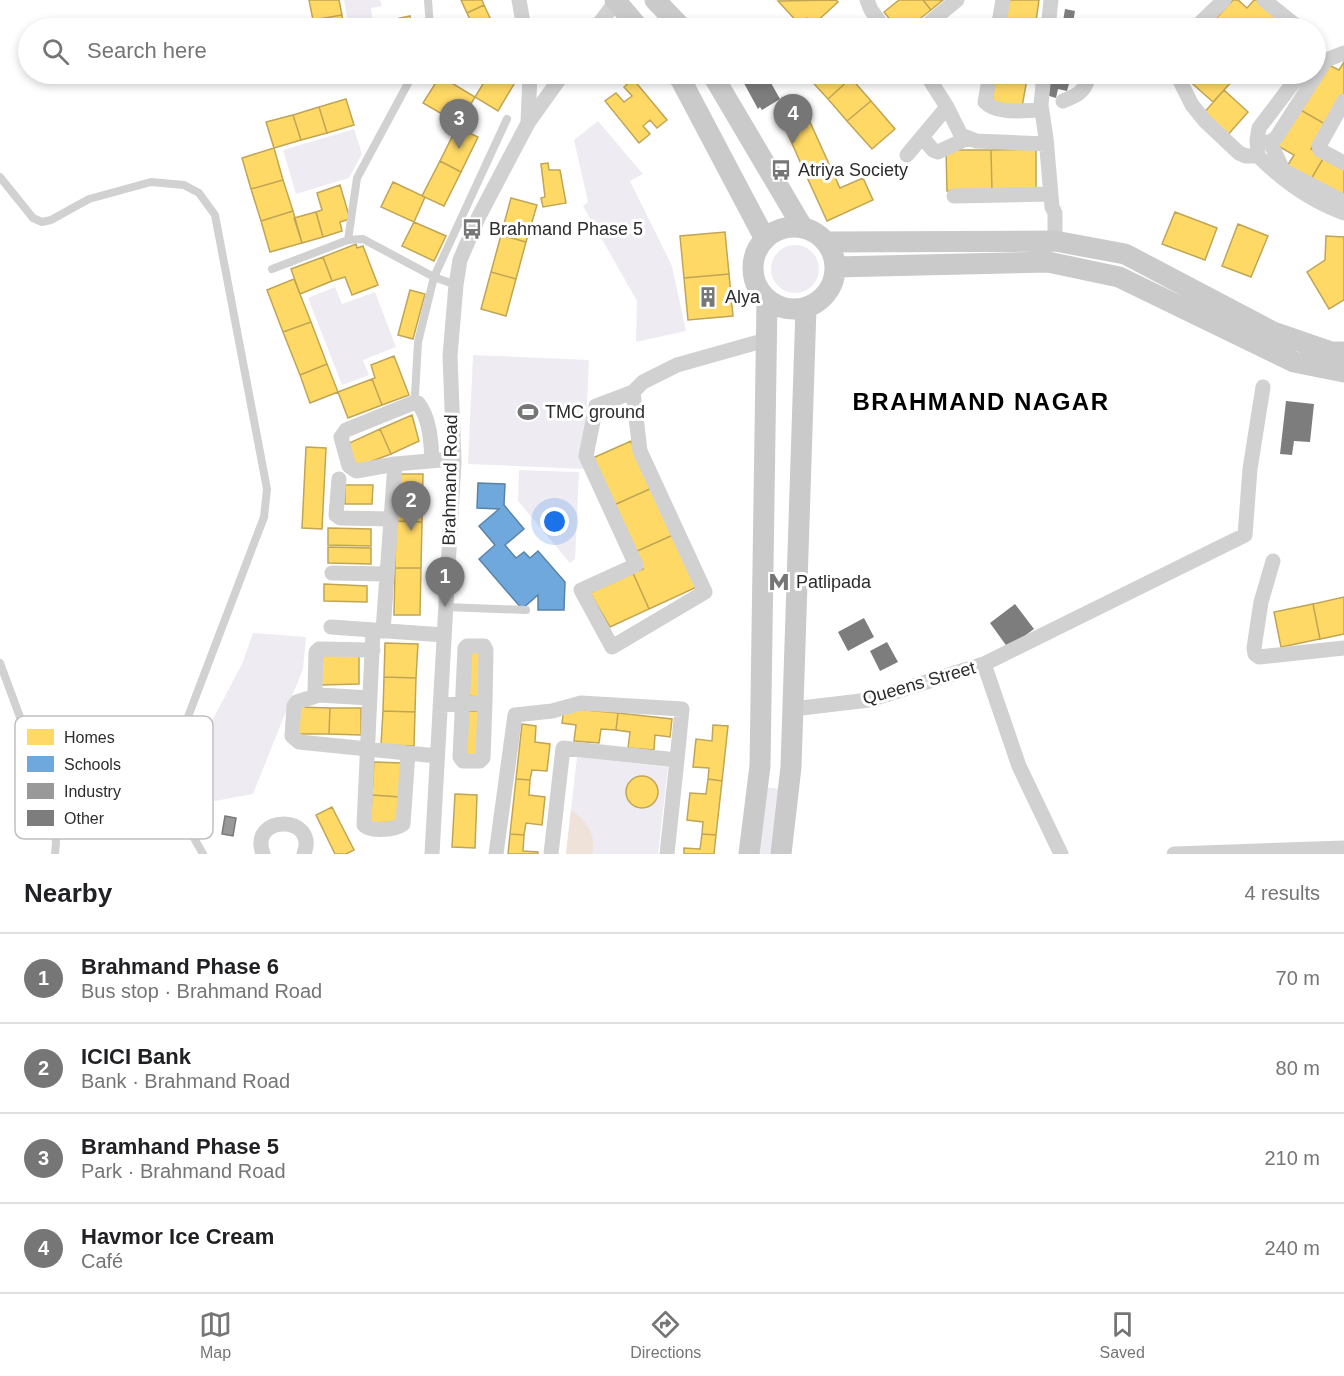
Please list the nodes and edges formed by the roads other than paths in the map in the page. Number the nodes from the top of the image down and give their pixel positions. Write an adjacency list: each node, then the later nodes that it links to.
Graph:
1 (428, 0): 12 (lane)
2 (519, 0): 13 (street)
3 (616, 0): 14 (street); 15 (street)
4 (655, 0): 16 (street)
5 (957, 0): 18 (street)
6 (1003, 0): 19 (street)
7 (1051, 0): 20 (street)
8 (1206, 0): 21 (street)
9 (1224, 0): 22 (street)
10 (1264, 0): 23 (street)
11 (873, 3): 17 (street)
12 (429, 18)
13 (522, 18)
14 (603, 18)
15 (631, 18)
16 (672, 18)
17 (879, 18)
18 (935, 18)
19 (1000, 18)
20 (1049, 18)
21 (1202, 18)
22 (1206, 18)
23 (1286, 18)
24 (1344, 53): 25 (street)
25 (1326, 60)
26 (408, 84): 57 (lane)
27 (530, 84): 43 (street, Brahmand Road)
28 (556, 84): 43 (street, Brahmand Road)
29 (683, 84): 56 (street)
30 (718, 84): 55 (street)
31 (933, 84): 40 (street)
32 (988, 84): 41 (street)
33 (1043, 84): 41 (street)
34 (1086, 84): 38 (street)
35 (1182, 84): 47 (street)
36 (1292, 84): 47 (street)
37 (1311, 84): 47 (street)
38 (1063, 101)
39 (1344, 101): 49 (street)
40 (947, 106): 44 (street); 45 (street)
41 (1042, 110): 46 (street)
42 (507, 119): 62 (lane)
43 (528, 123): 63 (street, Brahmand Road)
44 (922, 137): 45 (street); 48 (street)
45 (968, 138): 46 (street)
46 (1046, 144): 52 (street)
47 (1262, 147): 53 (street); 54 (street)
48 (908, 155)
49 (1344, 163)
50 (0, 177): 97 (lane)
51 (954, 196): 52 (street)
52 (1051, 200): 58 (street)
53 (1344, 202)
54 (1344, 213)
55 (803, 228): 56 (street); 59 (street)
56 (765, 239): 64 (street)
57 (348, 240): 61 (lane); 62 (lane)
58 (1052, 241): 59 (street); 67 (street)
59 (826, 242): 60 (street)
60 (835, 267): 65 (street); 67 (street)
61 (272, 269)
62 (434, 277): 63 (lane); 70 (lane)
63 (456, 285): 72 (street, Brahmand Road)
64 (767, 300): 65 (street); 66 (street)
65 (806, 308): 77 (street)
66 (766, 340): 69 (street); 78 (street)
67 (1337, 361)
68 (1263, 387): 89 (street)
69 (633, 392): 69 (street)
70 (415, 395)
71 (432, 460): 72 (street); 73 (street); 73 (street)
72 (454, 461): 81 (street, Brahmand Road)
73 (394, 464): 75 (street)
74 (339, 479): 75 (street)
75 (391, 519): 80 (street)
76 (1273, 561): 86 (street)
77 (797, 569): 78 (street); 95 (street)
78 (764, 571): 102 (street)
79 (332, 573): 80 (street)
80 (387, 574): 84 (street)
81 (445, 607): 82 (lane); 85 (street, Brahmand Road)
82 (526, 610)
83 (331, 627): 84 (street)
84 (378, 631): 85 (street); 87 (street)
85 (444, 635): 94 (street, Brahmand Road)
86 (1344, 648)
87 (373, 650): 90 (street); 91 (street)
88 (0, 663): 96 (lane)
89 (984, 664): 95 (street, Queens Street); 117 (street, Queens Street)
90 (319, 695): 91 (street); 98 (street)
91 (370, 698): 98 (street)
92 (463, 704): 93 (street); 93 (street); 93 (street); 94 (street)
93 (485, 704)
94 (440, 705): 100 (street, Brahmand Road)
95 (793, 709): 103 (street)
96 (19, 716)
97 (188, 716)
98 (366, 749): 99 (street); 99 (street)
99 (408, 753): 100 (street)
100 (436, 756): 111 (street, Brahmand Road)
101 (677, 760): 112 (street); 113 (street); 114 (street)
102 (760, 765): 103 (street); 115 (street)
103 (791, 767): 116 (street)
104 (56, 839): 107 (lane)
105 (195, 839): 108 (lane)
106 (1344, 848): 118 (street)
107 (55, 854)
108 (203, 854)
109 (263, 854): 110 (street)
110 (304, 854)
111 (432, 854)
112 (496, 854)
113 (551, 854)
114 (667, 854)
115 (749, 854)
116 (781, 854)
117 (1061, 854)
118 (1174, 854)

